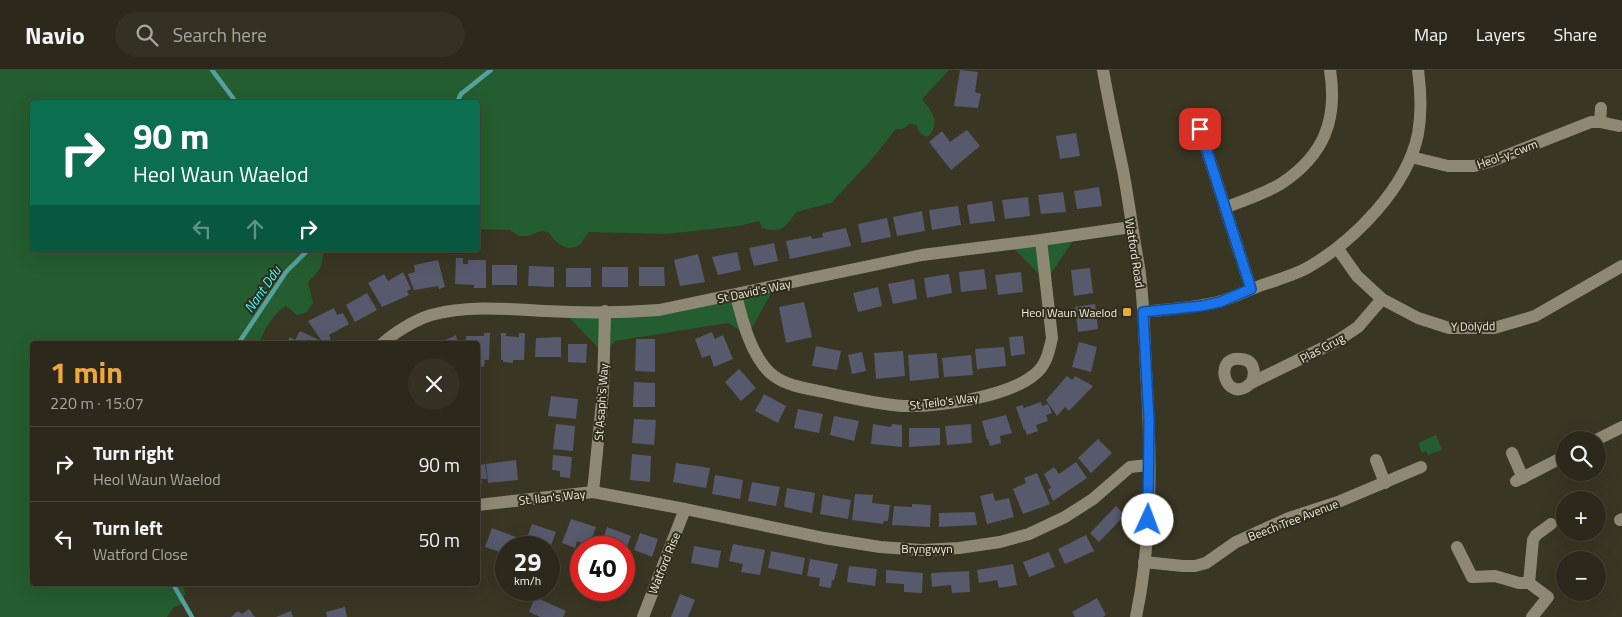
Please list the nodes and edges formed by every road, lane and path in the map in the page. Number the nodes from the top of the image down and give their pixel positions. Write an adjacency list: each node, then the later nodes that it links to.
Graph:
1 (1103, 70): 10 (street, Watford Road)
2 (1330, 70): 9 (street)
3 (1418, 70): 8 (street)
4 (1601, 108): 5 (street)
5 (1600, 122): 6 (street, Heol-y-cwm); 8 (street, Heol-y-cwm)
6 (1619, 126)
7 (1200, 129): 9 (street)
8 (1411, 157): 12 (street)
9 (1225, 208): 14 (street)
10 (1131, 227): 11 (street, St David's Way); 18 (street, Watford Road)
11 (1041, 240): 15 (street, St David's Way); 15 (street, St Teilo's Way)
12 (1338, 249): 14 (street); 16 (street, Y Dolydd)
13 (1622, 266): 16 (street, Y Dolydd)
14 (1251, 289): 18 (street)
15 (736, 295): 17 (street, St David's Way)
16 (1382, 299): 20 (street, Plas Grug)
17 (605, 311): 19 (street, St David's Way); 29 (street, St Asaph's Way)
18 (1143, 312): 26 (street, Watford Road)
19 (386, 341)
20 (1251, 383)
21 (1622, 427): 22 (street)
22 (1606, 435)
23 (1512, 453): 25 (street)
24 (1376, 460): 28 (street)
25 (1556, 461)
26 (1149, 465): 31 (street, Bryngwyn); 34 (street, Watford Road)
27 (1421, 467): 28 (street, Beech Tree Avenue)
28 (1385, 482): 34 (street, Beech Tree Avenue)
29 (593, 492): 30 (street, St. Ilan's Way); 31 (street, St. Ilan's Way)
30 (480, 505)
31 (685, 509): 36 (street, Watford Rise)
32 (1551, 524): 35 (street)
33 (1457, 547): 35 (street)
34 (1144, 562): 37 (street, Watford Road)
35 (1529, 583): 38 (street)
36 (643, 617)
37 (1136, 617)
38 (1532, 617)

